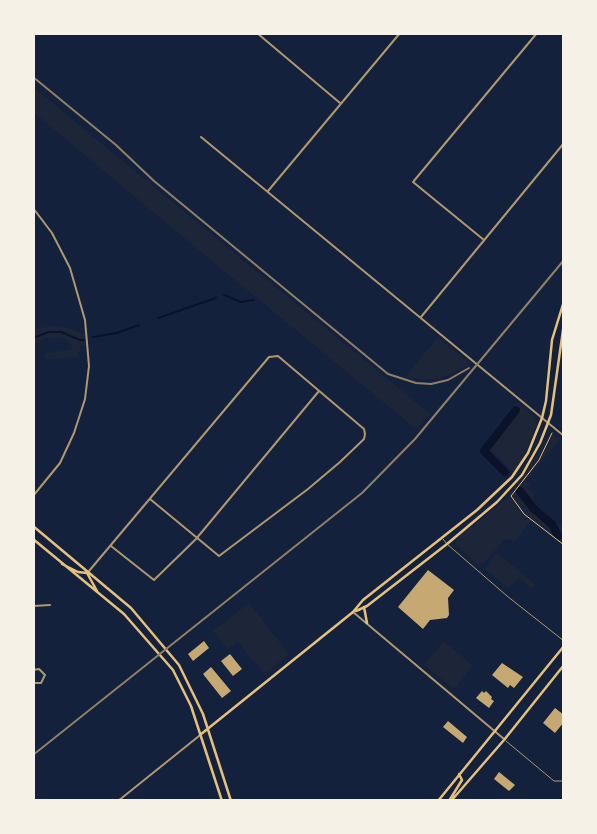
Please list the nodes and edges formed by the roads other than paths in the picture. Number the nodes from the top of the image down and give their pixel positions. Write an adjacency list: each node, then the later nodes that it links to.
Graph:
1 (257, 33): 4 (street)
2 (400, 33): 4 (street)
3 (537, 33): 9 (street)
4 (341, 104): 7 (street)
5 (201, 137): 7 (street)
6 (564, 143): 9 (street)
7 (268, 192): 11 (street)
8 (33, 208): 19 (street)
9 (484, 240): 11 (street)
10 (564, 301): 13 (main road)
11 (420, 318): 16 (street)
12 (564, 323): 14 (main road)
13 (555, 327): 14 (main road); 16 (main road)
14 (562, 329): 17 (main road)
15 (319, 391): 20 (street); 24 (street); 24 (street)
16 (542, 418): 17 (street); 22 (main road)
17 (548, 423): 18 (street); 25 (main road)
18 (564, 436)
19 (33, 496)
20 (150, 499): 24 (street); 26 (street)
21 (33, 526): 28 (main road)
22 (442, 537): 25 (lane); 33 (main road)
23 (33, 539): 27 (main road)
24 (197, 540): 26 (street)
25 (447, 544): 32 (main road); 35 (lane)
26 (111, 545): 28 (street)
27 (62, 564): 28 (main road); 29 (main road)
28 (88, 573): 29 (main road); 40 (main road)
29 (98, 594): 42 (main road)
30 (50, 605): 31 (street)
31 (33, 606)
32 (364, 607): 33 (main road); 34 (main road)
33 (353, 612): 34 (street); 40 (main road)
34 (367, 623): 41 (street)
35 (564, 641)
36 (564, 646): 41 (main road)
37 (564, 665): 43 (main road)
38 (33, 670): 39 (street)
39 (33, 683)
40 (208, 729): 42 (main road); 49 (main road)
41 (495, 730): 43 (street); 44 (main road)
42 (200, 736): 47 (street); 48 (main road)
43 (504, 740): 45 (lane); 50 (main road)
44 (459, 774): 46 (main road); 50 (main road)
45 (564, 781)
46 (440, 800)
47 (118, 801)
48 (222, 801)
49 (231, 801)
50 (450, 801)

